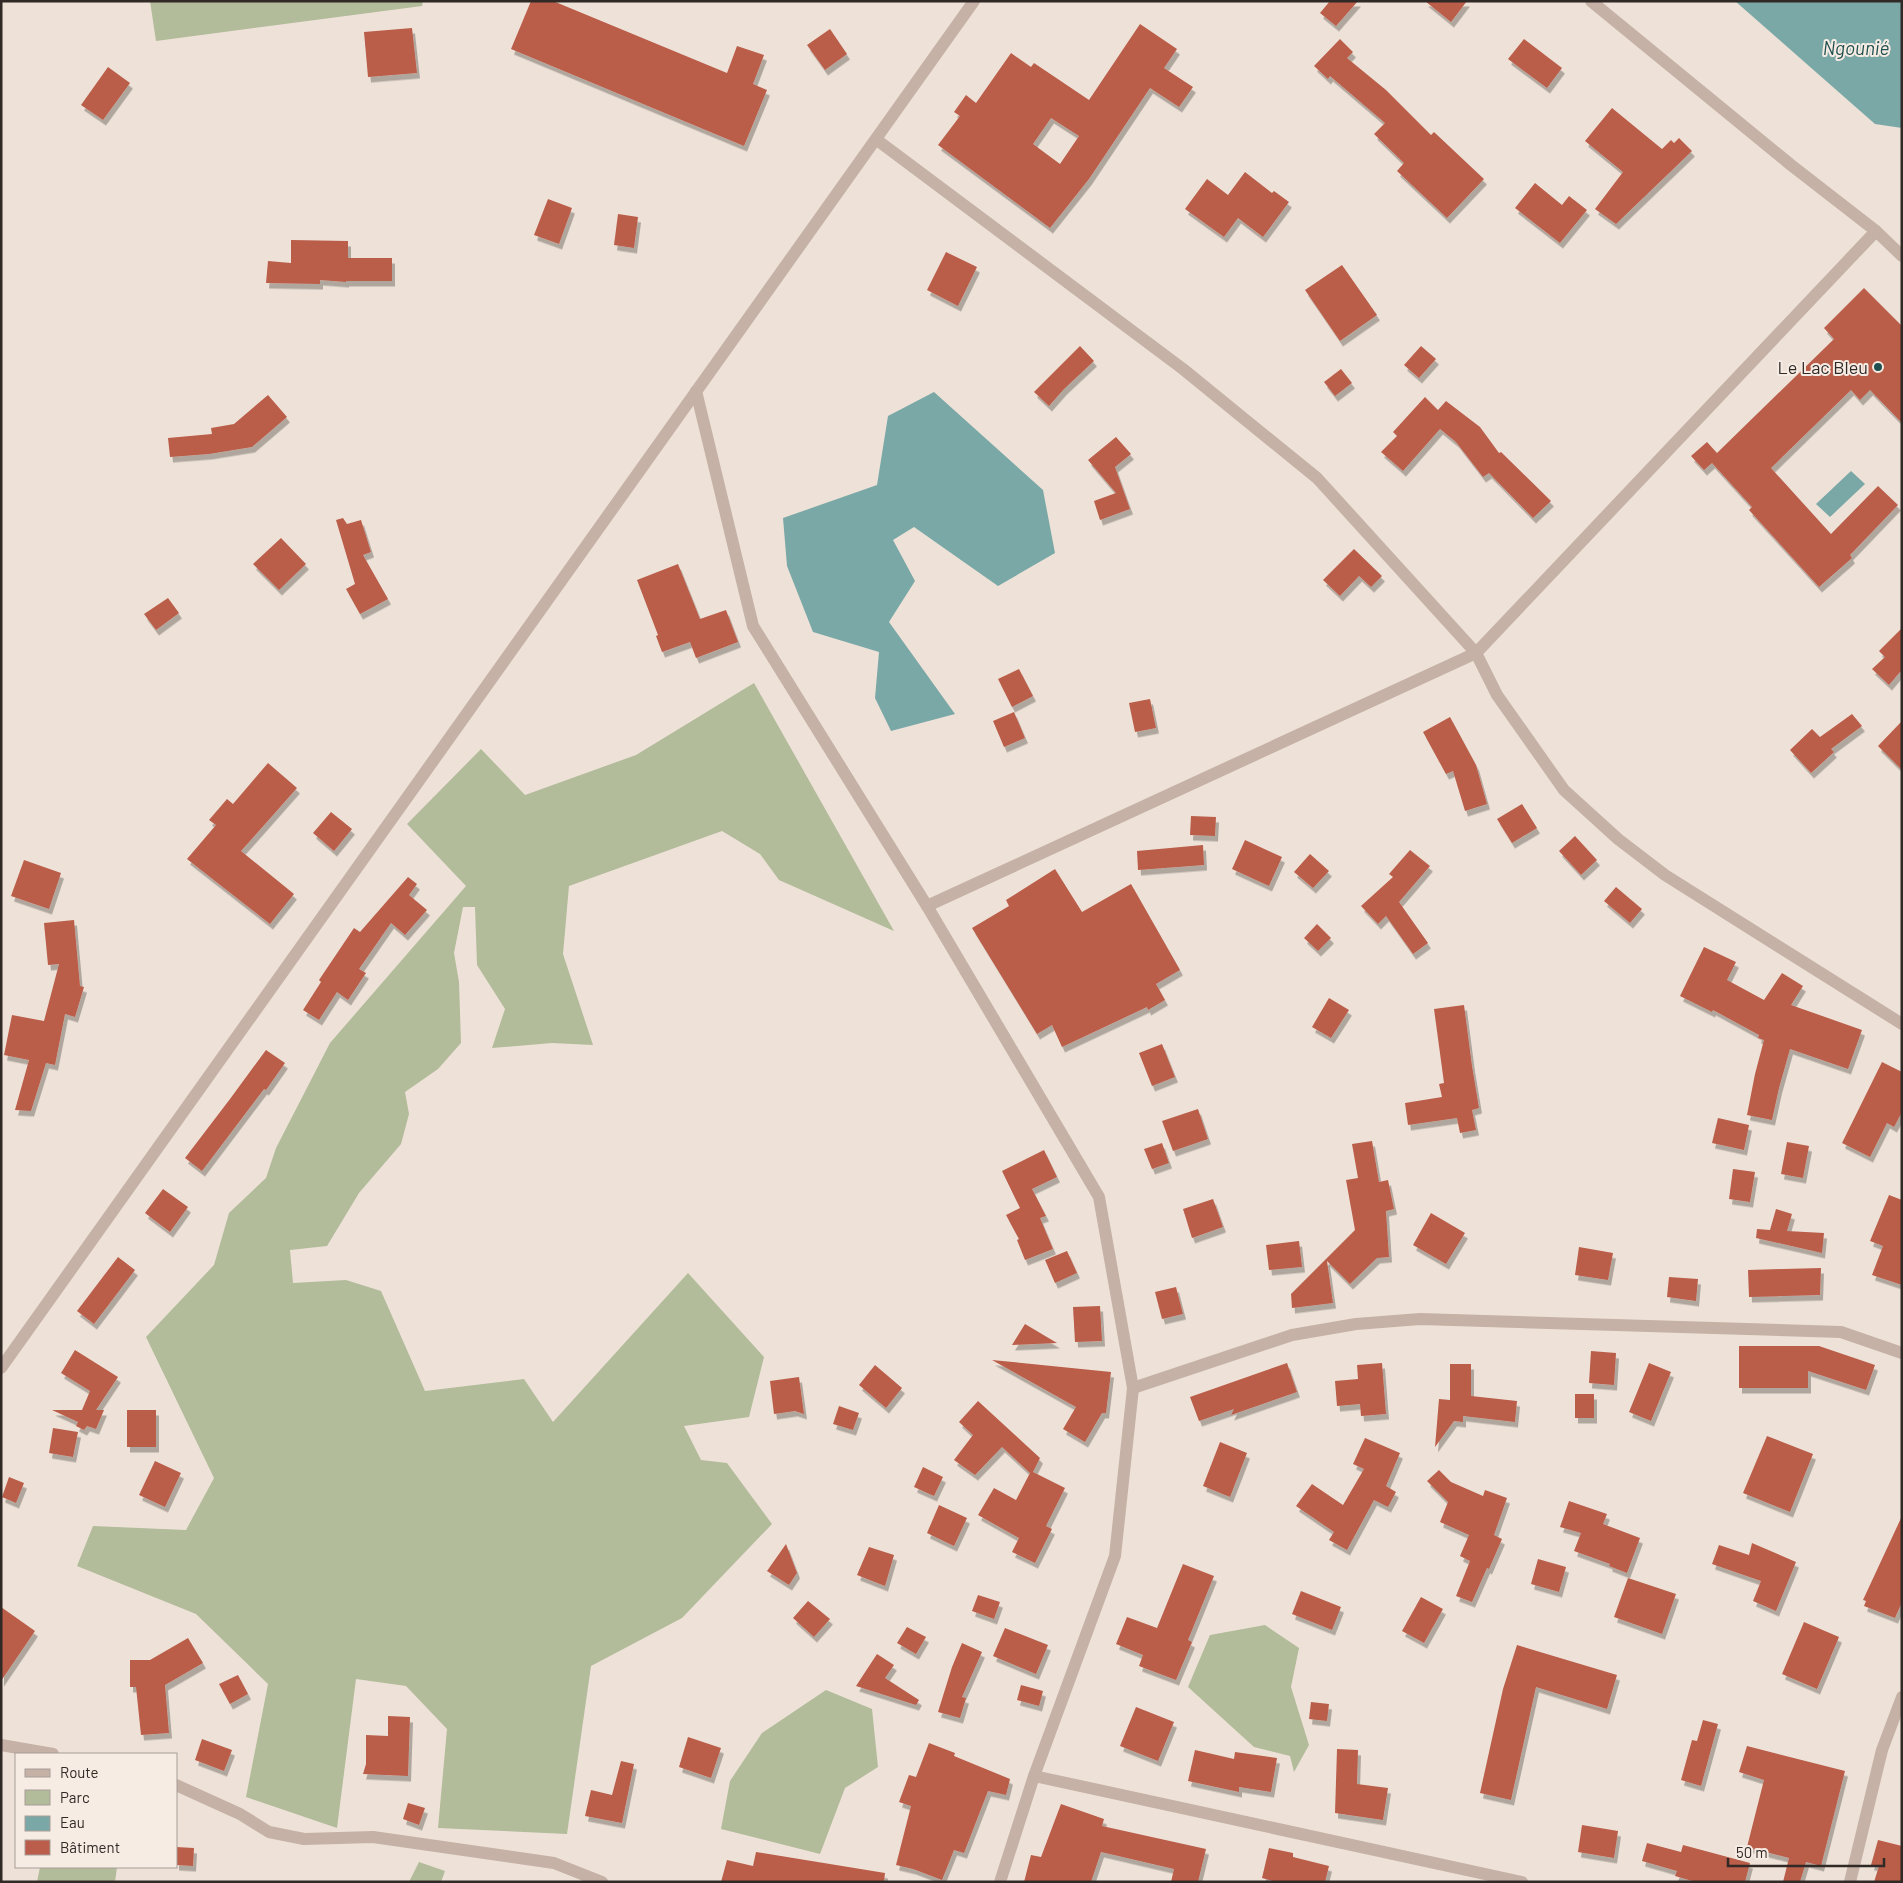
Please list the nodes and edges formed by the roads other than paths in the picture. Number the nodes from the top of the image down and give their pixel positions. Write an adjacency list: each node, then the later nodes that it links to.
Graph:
1 (974, 1): 3 (street)
2 (1591, 1): 4 (street)
3 (877, 140): 6 (street); 7 (street)
4 (1876, 231): 5 (street); 7 (street)
5 (1902, 256)
6 (696, 390): 8 (street); 11 (street)
7 (1476, 653): 8 (street); 9 (street)
8 (926, 906): 12 (street)
9 (1902, 1024)
10 (1902, 1353): 12 (street)
11 (1, 1368)
12 (1133, 1388): 16 (street)
13 (1902, 1697): 21 (street)
14 (1, 1745): 15 (street)
15 (47, 1753)
16 (1034, 1776): 19 (street); 20 (street)
17 (178, 1786): 18 (street)
18 (602, 1882)
19 (1000, 1882)
20 (1522, 1882)
21 (1850, 1882)

